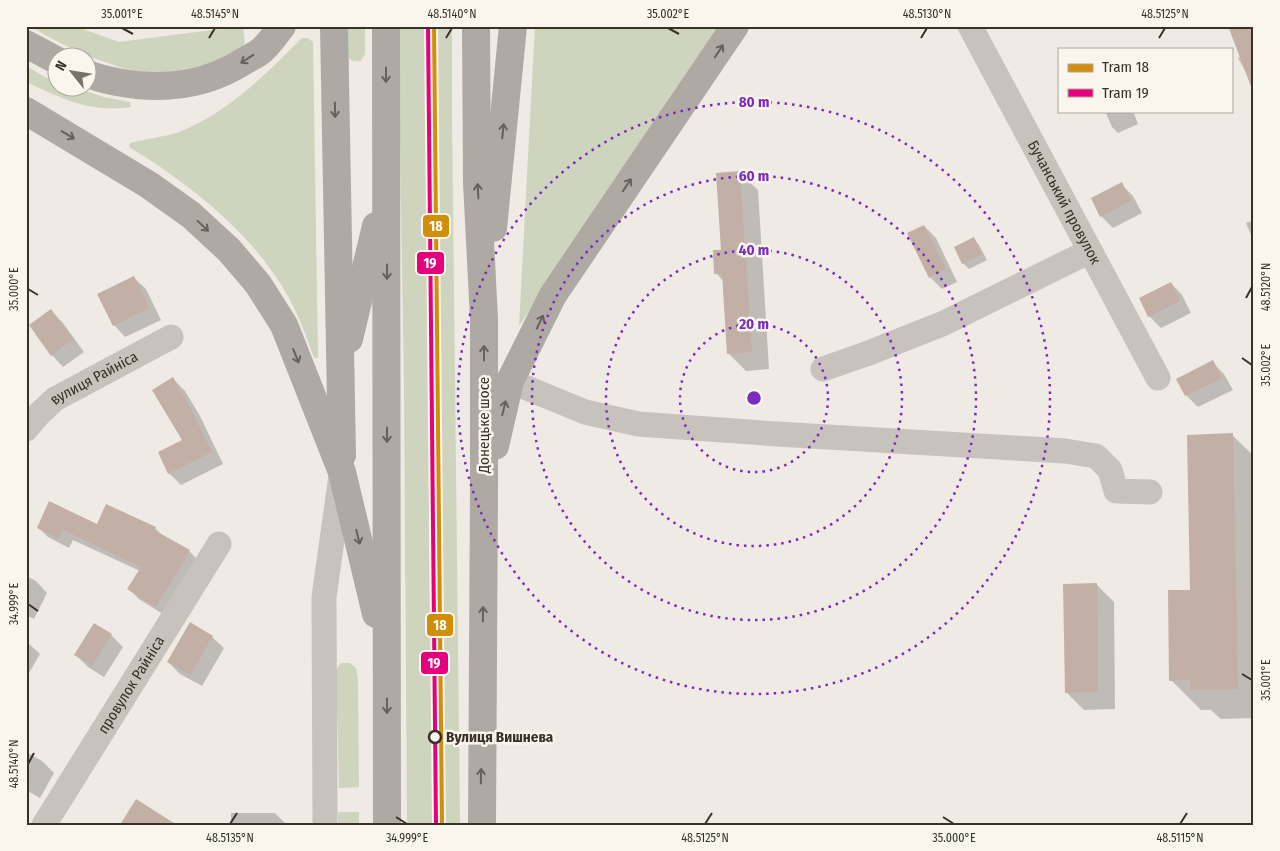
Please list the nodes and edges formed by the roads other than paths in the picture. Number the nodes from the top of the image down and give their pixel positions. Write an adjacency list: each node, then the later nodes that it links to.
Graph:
1 (282, 26): 10 (highway, one-way to 10)
2 (334, 26): 17 (highway, one-way to 17)
3 (386, 26): 12 (highway, one-way to 12)
4 (476, 26): 14 (highway, Донецьке шосе, one-way to 4)
5 (513, 26): 14 (highway, one-way to 5)
6 (736, 26): 19 (highway, one-way to 6)
7 (970, 26): 13 (street, Бучанський провулок)
8 (26, 44): 9 (highway)
9 (48, 56)
10 (98, 78)
11 (26, 111): 21 (highway, one-way to 21)
12 (387, 182): 17 (highway); 25 (highway, one-way to 25)
13 (1090, 251): 16 (street); 18 (street, Бучанський провулок)
14 (484, 319): 22 (highway, Донецьке шосе, one-way to 14)
15 (171, 337): 20 (street, вулиця Райніса)
16 (823, 369)
17 (340, 377): 21 (highway)
18 (1158, 378)
19 (510, 381): 22 (highway, one-way to 19); 23 (street)
20 (26, 429)
21 (342, 472): 25 (highway, one-way to 25); 27 (street)
22 (484, 489): 29 (highway, Донецьке шосе, one-way to 22)
23 (1150, 492)
24 (219, 544): 26 (street, провулок Райніса)
25 (387, 657): 28 (highway, one-way to 28)
26 (44, 825)
27 (325, 825)
28 (387, 825)
29 (482, 825)

